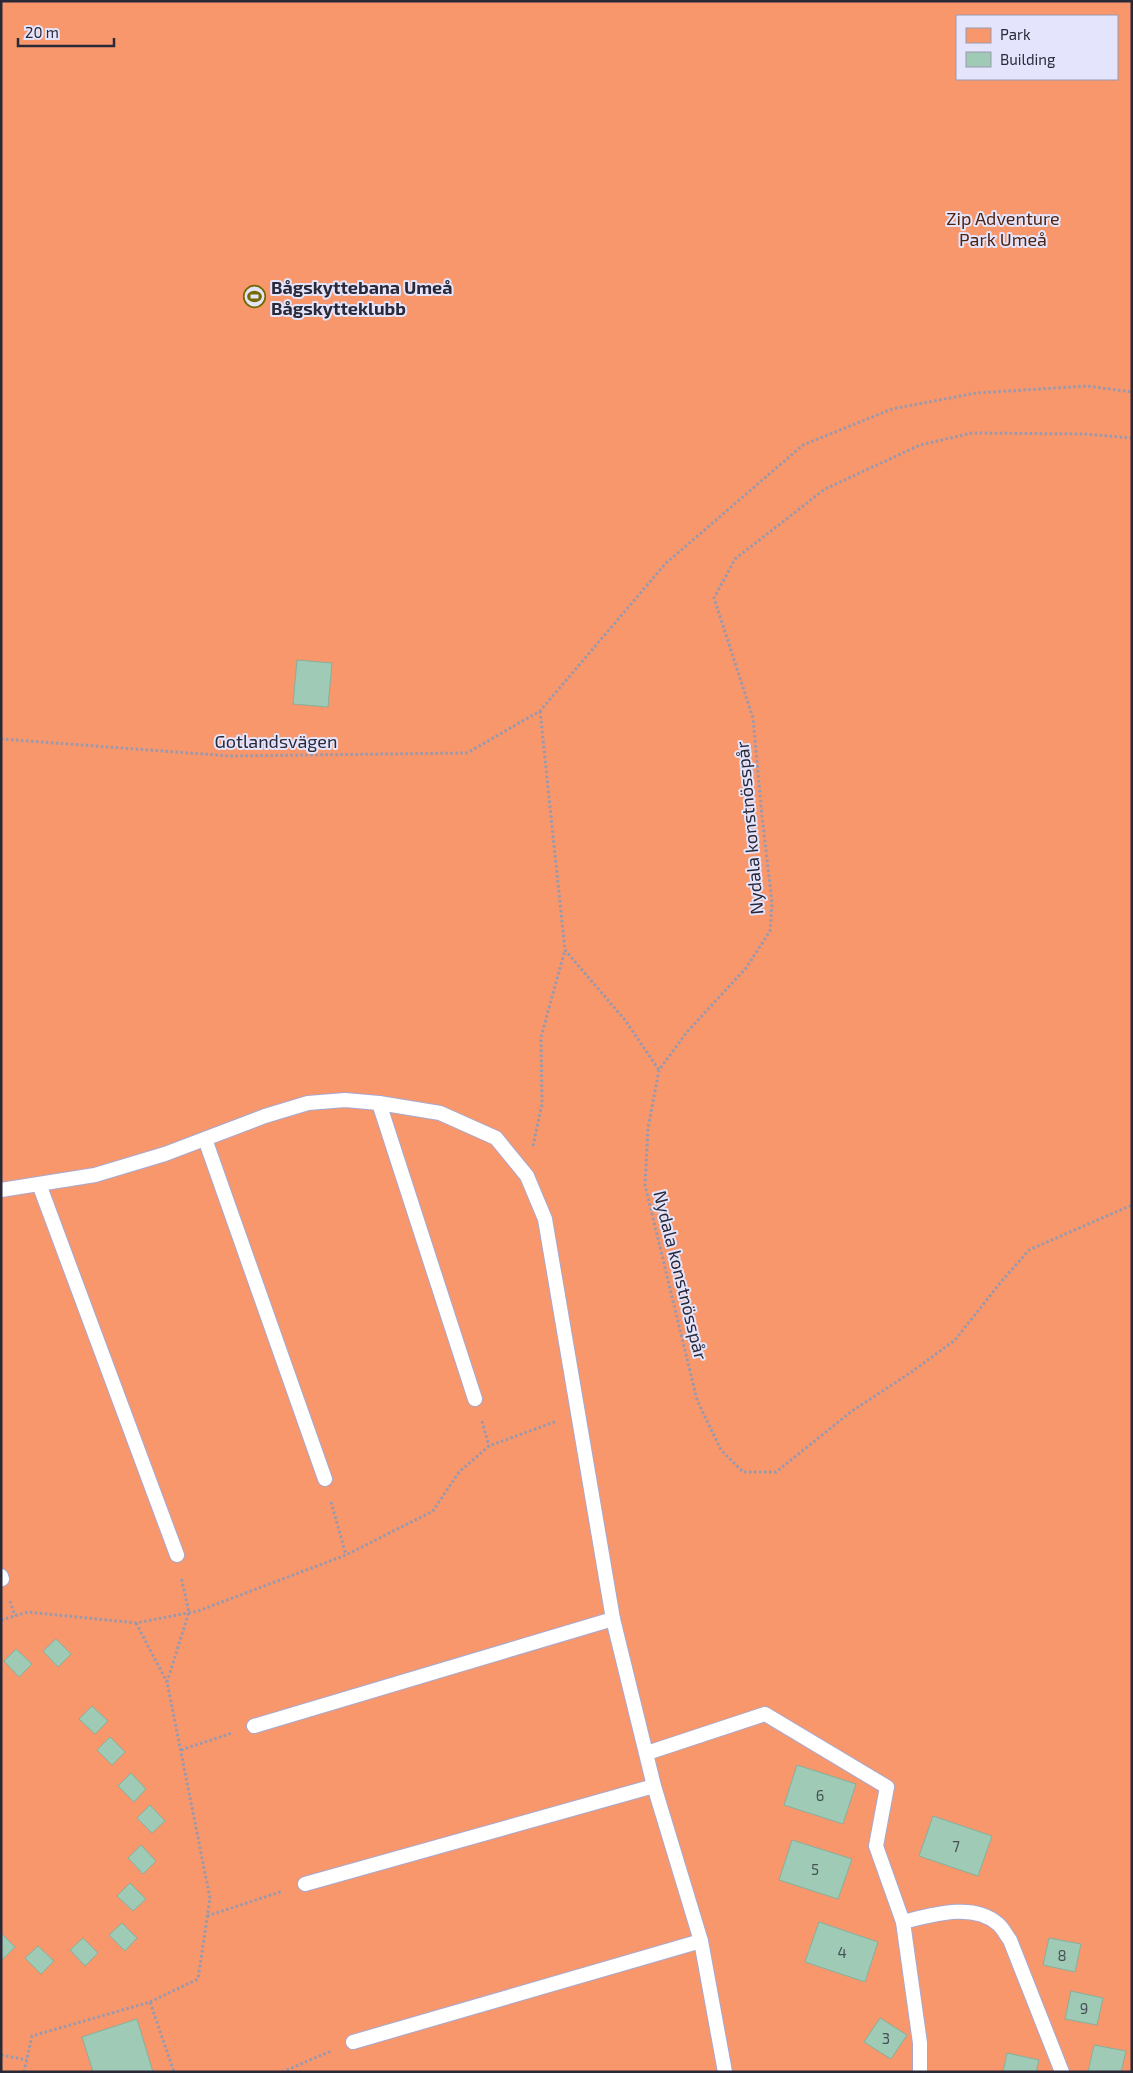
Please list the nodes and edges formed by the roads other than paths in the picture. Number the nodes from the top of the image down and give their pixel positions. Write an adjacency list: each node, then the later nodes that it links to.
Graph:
1 (379, 1103): 2 (lane); 5 (lane); 8 (lane)
2 (205, 1139): 3 (lane); 6 (lane)
3 (39, 1184): 4 (lane); 7 (lane)
4 (1, 1190)
5 (475, 1399)
6 (325, 1479)
7 (177, 1554)
8 (613, 1619): 9 (lane); 10 (lane)
9 (254, 1726)
10 (647, 1753): 11 (lane); 13 (lane)
11 (654, 1786): 12 (lane); 14 (lane)
12 (305, 1884)
13 (903, 1922): 17 (lane); 18 (lane)
14 (701, 1942): 15 (lane); 16 (lane)
15 (353, 2042)
16 (724, 2072)
17 (920, 2072)
18 (1062, 2072)

